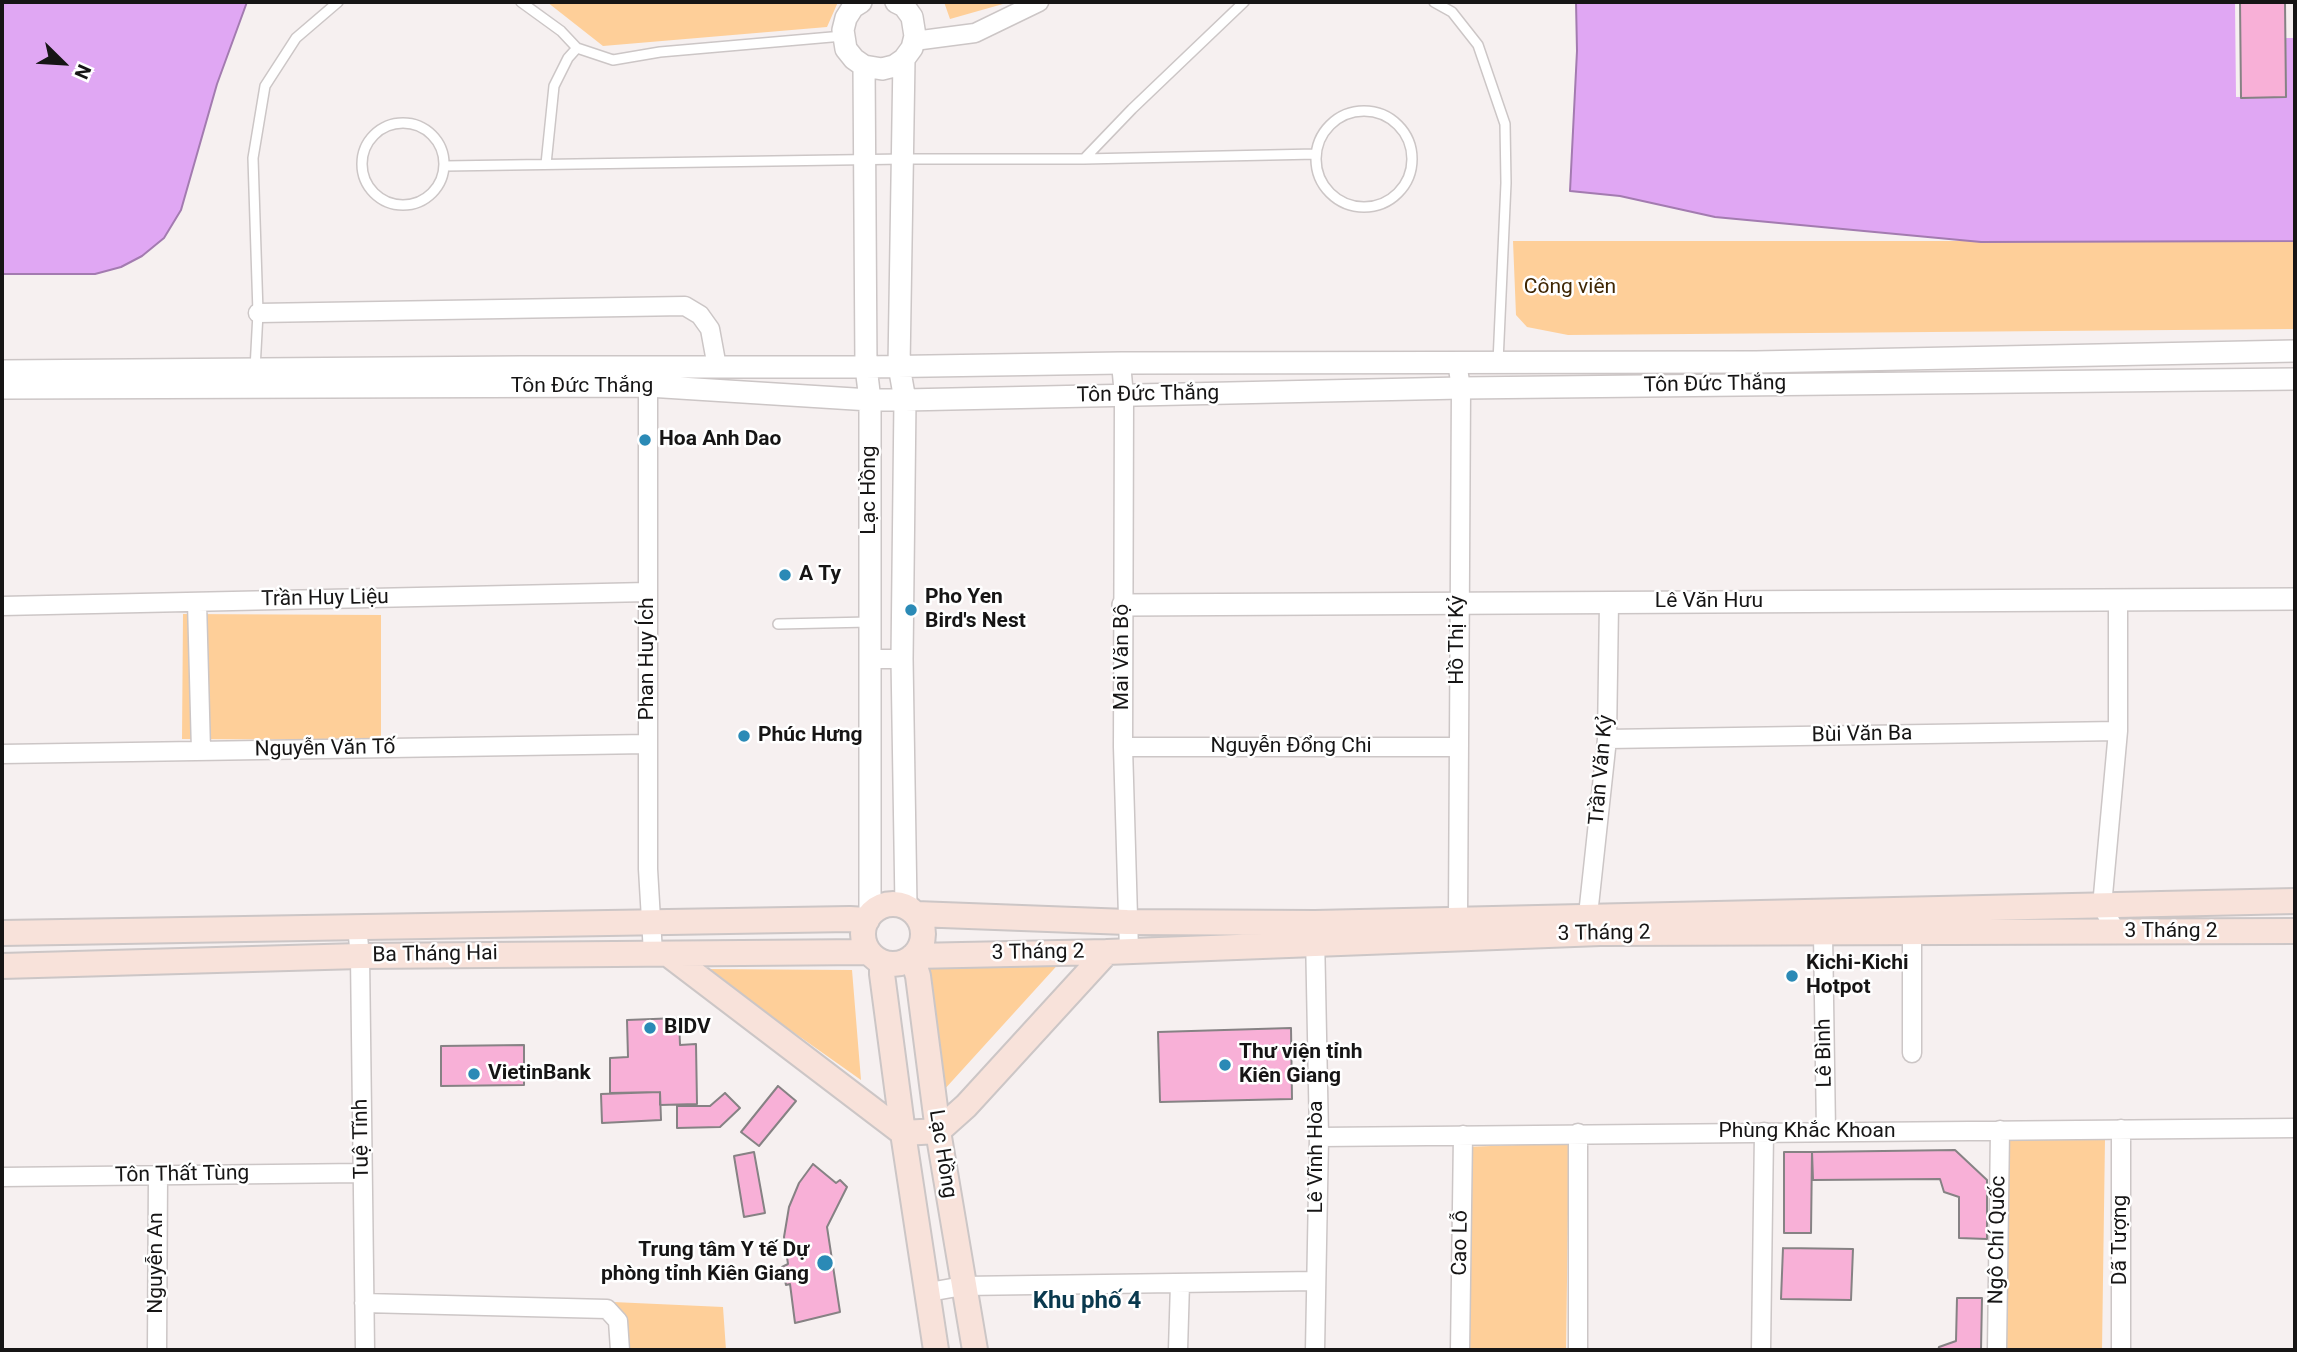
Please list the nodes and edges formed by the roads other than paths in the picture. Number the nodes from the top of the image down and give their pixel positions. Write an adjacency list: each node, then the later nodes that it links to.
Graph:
1 (338, 2): 18 (lane)
2 (522, 2): 9 (lane)
3 (861, 2): 8 (street)
4 (896, 2): 10 (street, Lạc Hồng)
5 (1038, 2): 10 (street)
6 (1244, 2): 15 (lane)
7 (1434, 2): 21 (lane)
8 (843, 36): 9 (lane); 11 (street)
9 (577, 48): 16 (lane)
10 (909, 50): 11 (street); 14 (street, Lạc Hồng)
11 (864, 66): 13 (street, Lạc Hồng)
12 (1316, 154): 12 (lane); 15 (lane)
13 (866, 159): 14 (lane); 16 (lane); 25 (street, Lạc Hồng)
14 (904, 159): 15 (lane); 23 (street, Lạc Hồng)
15 (1084, 159)
16 (546, 164): 17 (lane)
17 (445, 166): 17 (lane)
18 (258, 313): 24 (street); 26 (lane)
19 (2295, 351): 21 (street, Tôn Đức Thắng)
20 (1457, 362): 21 (street, Tôn Đức Thắng); 22 (street, Tôn Đức Thắng); 31 (street, Hồ Thị Kỷ)
21 (1497, 362)
22 (1121, 363): 23 (street, Tôn Đức Thắng); 32 (street, Mai Văn Bộ)
23 (899, 366): 25 (street, Tôn Đức Thắng); 34 (street, Lạc Hồng)
24 (717, 367): 25 (street, Tôn Đức Thắng); 28 (street, Tôn Đức Thắng)
25 (866, 367): 33 (street, Lạc Hồng)
26 (255, 369): 27 (street, Tôn Đức Thắng); 28 (street, Tôn Đức Thắng)
27 (2, 371)
28 (645, 377): 30 (street, Tôn Đức Thắng); 33 (street, Tôn Đức Thắng); 35 (street, Phan Huy Ích)
29 (2295, 379): 31 (street, Tôn Đức Thắng)
30 (2, 388)
31 (1461, 388): 32 (street, Tôn Đức Thắng); 40 (street, Hồ Thị Kỷ)
32 (1124, 396): 34 (street, Tôn Đức Thắng); 41 (street, Mai Văn Bộ)
33 (870, 400): 34 (street, Tôn Đức Thắng); 43 (street, Lạc Hồng)
34 (905, 400): 46 (street, Lạc Hồng)
35 (648, 592): 38 (street, Trần Huy Liệu); 49 (street, Phan Huy Ích)
36 (2295, 599): 37 (street, Lê Văn Hưu)
37 (2118, 600): 39 (street, Lê Văn Hưu); 47 (street)
38 (197, 602): 42 (street, Trần Huy Liệu); 52 (street)
39 (1609, 603): 40 (street, Lê Văn Hưu); 48 (street, Trần Văn Kỷ)
40 (1458, 604): 41 (street, Lê Văn Hưu); 51 (street, Hồ Thị Kỷ)
41 (1123, 605): 50 (street, Mai Văn Bộ)
42 (2, 606)
43 (871, 622): 44 (lane); 45 (street, Lạc Hồng)
44 (778, 624)
45 (871, 659): 46 (street); 58 (street, Lạc Hồng)
46 (902, 659): 56 (street, Lạc Hồng)
47 (2118, 731): 48 (street, Bùi Văn Ba); 55 (street)
48 (1606, 739): 62 (street, Trần Văn Kỷ)
49 (648, 744): 52 (street, Nguyễn Văn Tố); 60 (street, Phan Huy Ích)
50 (1123, 747): 51 (street, Nguyễn Đổng Chi); 61 (street, Mai Văn Bộ)
51 (1459, 747): 59 (street, Hồ Thị Kỷ)
52 (201, 751): 53 (street, Nguyễn Văn Tố)
53 (2, 754)
54 (2295, 901): 55 (main road, 3 Tháng 2)
55 (2102, 906): 57 (main road, 3 Tháng 2); 66 (street)
56 (911, 910): 58 (main road); 61 (main road, 3 Tháng 2); 73 (main road)
57 (1807, 911): 62 (main road, 3 Tháng 2); 69 (street)
58 (868, 917): 60 (main road, Ba Tháng Hai); 74 (main road)
59 (1458, 918): 62 (main road, 3 Tháng 2); 68 (main road, 3 Tháng 2)
60 (651, 922): 63 (main road, Ba Tháng Hai); 71 (street, Phan Huy Ích)
61 (1127, 922): 68 (main road, 3 Tháng 2); 70 (street, Mai Văn Bộ)
62 (1594, 924): 68 (main road, 3 Tháng 2); 69 (main road, 3 Tháng 2)
63 (357, 927): 67 (main road, Ba Tháng Hai); 72 (street, Tuệ Tĩnh)
64 (2295, 931): 66 (main road, 3 Tháng 2)
65 (1912, 932): 66 (main road, 3 Tháng 2); 69 (main road, 3 Tháng 2); 76 (street)
66 (2116, 932)
67 (2, 933)
68 (1315, 933): 70 (main road, 3 Tháng 2); 86 (street, Lê Vĩnh Hòa)
69 (1823, 933): 82 (street, Lê Bình)
70 (1118, 951): 73 (main road, 3 Tháng 2); 80 (main road)
71 (661, 953): 72 (main road, Ba Tháng Hai); 74 (main road, Ba Tháng Hai); 83 (main road)
72 (360, 956): 75 (main road, Ba Tháng Hai); 87 (street, Tuệ Tĩnh)
73 (913, 956): 74 (main road); 80 (main road, Lạc Hồng)
74 (876, 957): 83 (main road, Lạc Hồng)
75 (2, 966)
76 (1912, 1053)
77 (2295, 1128): 78 (street, Phùng Khắc Khoan)
78 (2121, 1129): 79 (street, Phùng Khắc Khoan); 106 (street, Dã Tượng)
79 (2000, 1130): 82 (street, Phùng Khắc Khoan); 105 (street, Ngô Chí Quốc)
80 (939, 1131): 83 (main road); 92 (main road, Lạc Hồng)
81 (1764, 1132): 82 (street, Phùng Khắc Khoan); 84 (street, Phùng Khắc Khoan); 104 (street)
82 (1826, 1132)
83 (903, 1133): 93 (main road, Lạc Hồng)
84 (1578, 1133): 85 (street, Phùng Khắc Khoan); 103 (street)
85 (1462, 1135): 86 (street, Phùng Khắc Khoan); 102 (street, Cao Lỗ)
86 (1319, 1137): 90 (street, Lê Vĩnh Hòa)
87 (362, 1173): 88 (street, Tôn Thất Tùng); 94 (street, Tuệ Tĩnh)
88 (158, 1175): 89 (street, Tôn Thất Tùng); 95 (street, Nguyễn An)
89 (2, 1177)
90 (1316, 1281): 91 (street); 101 (street, Lê Vĩnh Hòa)
91 (1180, 1283): 92 (street); 100 (street)
92 (963, 1286): 93 (street); 99 (main road, Lạc Hồng)
93 (929, 1292): 98 (main road, Lạc Hồng)
94 (364, 1303): 96 (street, Tuệ Tĩnh); 97 (street)
95 (157, 1350)
96 (365, 1350)
97 (620, 1350)
98 (936, 1350)
99 (975, 1350)
100 (1178, 1350)
101 (1314, 1350)
102 (1460, 1350)
103 (1578, 1350)
104 (1761, 1350)
105 (1997, 1350)
106 (2120, 1350)

